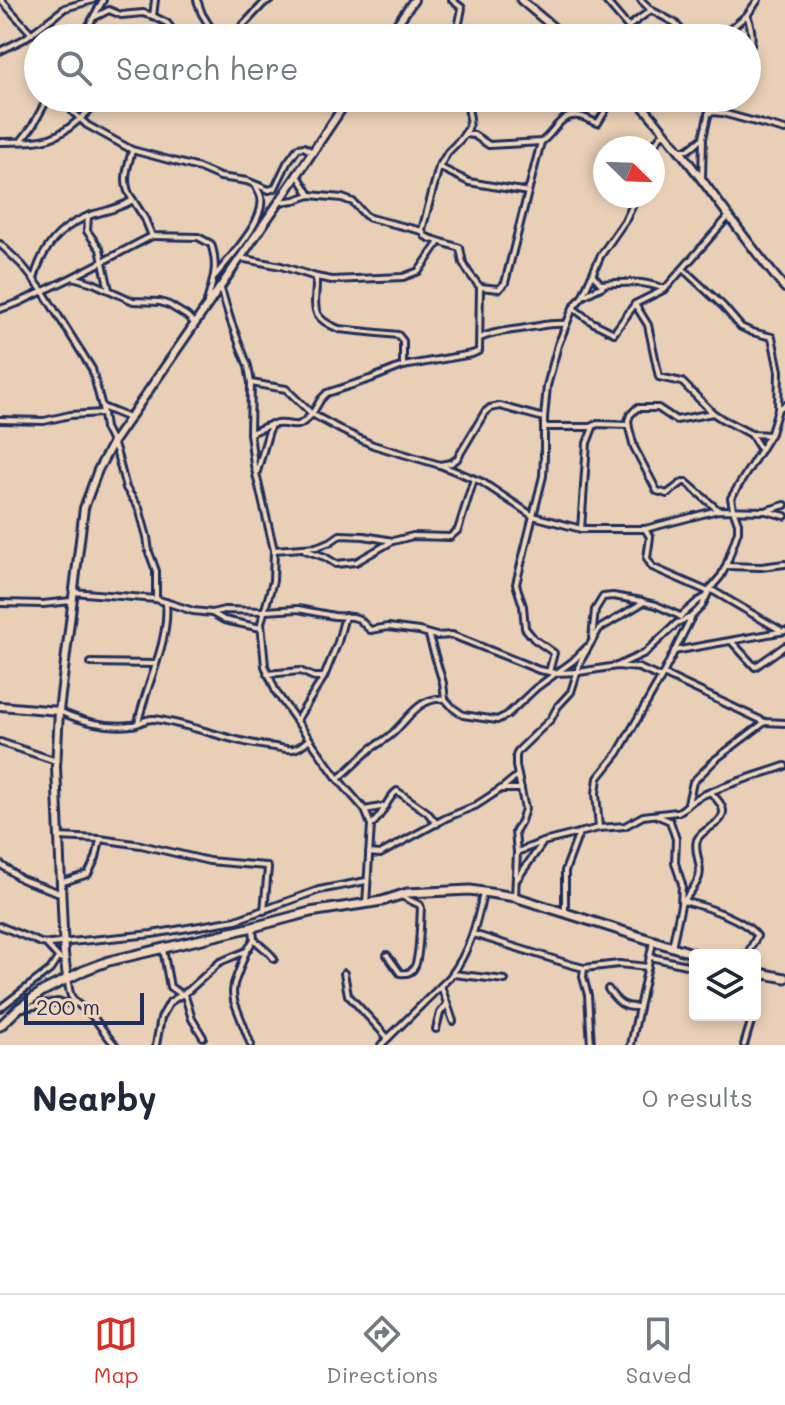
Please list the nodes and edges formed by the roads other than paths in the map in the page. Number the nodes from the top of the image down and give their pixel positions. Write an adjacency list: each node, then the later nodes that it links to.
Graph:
1 (1, 0): 32 (street)
2 (93, 0): 19 (street)
3 (103, 0): 18 (street)
4 (155, 0): 17 (street)
5 (197, 0): 22 (street)
6 (271, 0): 14 (street)
7 (414, 0): 24 (street)
8 (452, 0): 25 (street)
9 (521, 0): 26 (street)
10 (605, 0): 27 (street)
11 (641, 0): 15 (street)
12 (748, 0): 16 (street)
13 (758, 0): 16 (street)
14 (263, 2): 23 (street)
15 (651, 10): 28 (street); 29 (street)
16 (748, 13): 30 (street); 31 (street)
17 (153, 16): 18 (street); 21 (street)
18 (95, 17): 20 (street)
19 (45, 24)
20 (91, 24)
21 (168, 24)
22 (208, 24)
23 (243, 24)
24 (397, 24)
25 (459, 24)
26 (549, 24)
27 (625, 24)
28 (632, 24)
29 (676, 24)
30 (736, 24)
31 (750, 24)
32 (24, 25)
33 (24, 38): 34 (street)
34 (0, 51)
35 (40, 112): 49 (street)
36 (74, 112): 43 (street)
37 (86, 112): 43 (street)
38 (339, 112): 54 (street)
39 (469, 112): 46 (street)
40 (604, 112): 51 (street)
41 (648, 112): 45 (street)
42 (708, 114): 44 (street); 48 (street)
43 (79, 118): 49 (street); 53 (street)
44 (785, 130)
45 (665, 131): 47 (street); 52 (street)
46 (465, 134): 51 (street); 55 (street)
47 (661, 136)
48 (703, 138): 52 (street); 57 (street)
49 (22, 141): 50 (street)
50 (0, 142)
51 (541, 142): 59 (street)
52 (679, 149): 57 (street)
53 (132, 150): 58 (street); 61 (street)
54 (312, 152): 56 (street); 58 (street)
55 (439, 167): 59 (street); 66 (street)
56 (297, 174): 60 (street); 62 (street)
57 (702, 181): 65 (street)
58 (255, 184): 76 (street)
59 (528, 192): 80 (street)
60 (310, 195): 62 (street); 66 (street)
61 (133, 200): 64 (street); 67 (street)
62 (279, 202): 70 (street)
63 (631, 208): 73 (street)
64 (88, 216): 71 (street); 77 (street)
65 (729, 216): 72 (street); 81 (street)
66 (422, 231): 68 (street)
67 (152, 236): 71 (street); 76 (street)
68 (439, 242): 75 (street); 80 (street)
69 (0, 244): 77 (street)
70 (240, 258): 75 (street); 79 (street)
71 (104, 261): 74 (street); 84 (street)
72 (683, 269): 82 (street); 96 (street)
73 (593, 274): 78 (street); 85 (street)
74 (73, 277): 83 (street); 84 (street)
75 (316, 277): 93 (street)
76 (214, 278): 87 (street)
77 (34, 281): 83 (street)
78 (605, 285): 82 (street); 85 (street)
79 (220, 286): 87 (street); 94 (street)
80 (480, 287): 92 (street)
81 (785, 288)
82 (665, 289): 86 (street)
83 (42, 290): 89 (street); 97 (street)
84 (109, 290): 90 (street)
85 (582, 297): 88 (street)
86 (635, 304): 88 (street); 98 (street)
87 (205, 308): 90 (street)
88 (573, 308): 91 (street)
89 (1, 309)
90 (194, 323): 100 (street)
91 (566, 324): 92 (street); 101 (street)
92 (480, 338): 93 (street)
93 (403, 366): 99 (street)
94 (251, 383): 99 (street); 107 (street)
95 (785, 405): 96 (street)
96 (778, 409): 109 (street)
97 (102, 410): 100 (street); 102 (street); 110 (street)
98 (713, 413): 105 (street); 108 (street)
99 (312, 414): 103 (street); 114 (street)
100 (129, 418): 110 (street)
101 (544, 418): 106 (street); 114 (street)
102 (0, 420)
103 (271, 424): 107 (street); 113 (street)
104 (594, 425): 105 (street); 106 (street); 123 (street)
105 (628, 425): 119 (street)
106 (544, 427): 121 (street)
107 (250, 433): 112 (street)
108 (751, 434): 109 (street); 111 (street)
109 (770, 435): 111 (street)
110 (113, 442): 130 (street); 132 (street)
111 (761, 450): 118 (street)
112 (252, 452): 113 (street); 115 (street)
113 (264, 453): 115 (street)
114 (440, 465): 116 (street)
115 (256, 475): 127 (street)
116 (474, 479): 121 (street); 125 (street)
117 (785, 505): 120 (street)
118 (733, 509): 119 (street); 120 (street); 129 (street)
119 (718, 510): 124 (street)
120 (766, 511): 122 (street)
121 (533, 516): 123 (street); 154 (street)
122 (785, 516)
123 (581, 529): 124 (street)
124 (645, 529): 131 (street)
125 (393, 541): 126 (street); 126 (street)
126 (303, 549): 127 (street)
127 (274, 550): 137 (street)
128 (785, 564): 129 (street)
129 (726, 566): 131 (street)
130 (73, 592): 132 (street); 133 (street)
131 (708, 593): 140 (street); 141 (street); 144 (street)
132 (156, 599): 134 (street)
133 (71, 601): 136 (street); 163 (street)
134 (166, 602): 138 (street); 151 (street)
135 (644, 602): 140 (street); 147 (street); 147 (street)
136 (0, 603)
137 (265, 611): 138 (street); 139 (street); 143 (street)
138 (212, 613): 143 (street)
139 (345, 616): 145 (street); 159 (street)
140 (680, 616): 142 (street)
141 (692, 616): 142 (street); 149 (street)
142 (677, 623): 152 (street)
143 (261, 628): 157 (street)
144 (784, 631): 146 (street)
145 (428, 634): 153 (street); 161 (street)
146 (732, 642): 148 (street); 149 (street)
147 (590, 643): 155 (street); 156 (street)
148 (785, 646)
149 (674, 651): 158 (street)
150 (91, 663): 151 (street)
151 (155, 664): 166 (street)
152 (617, 666): 155 (street); 158 (street)
153 (539, 670): 154 (street); 160 (street)
154 (549, 672): 156 (street)
155 (579, 672): 156 (street); 172 (street)
156 (556, 673): 160 (street)
157 (267, 674): 159 (street); 164 (street)
158 (662, 676): 165 (street); 185 (street)
159 (324, 677): 164 (street)
160 (536, 688): 161 (street)
161 (445, 699): 173 (street)
162 (0, 706): 163 (street)
163 (59, 711): 166 (street); 170 (street)
164 (296, 721): 168 (street)
165 (765, 722): 167 (street); 177 (street)
166 (137, 723): 168 (street)
167 (785, 723)
168 (309, 739): 173 (street)
169 (0, 742): 170 (street)
170 (56, 761): 187 (street)
171 (785, 766): 176 (street)
172 (518, 775): 174 (street); 175 (street)
173 (338, 779): 179 (street)
174 (501, 789): 175 (street); 183 (street)
175 (521, 789): 190 (street)
176 (710, 792): 177 (street); 200 (street)
177 (688, 803): 180 (street)
178 (386, 806): 179 (street); 183 (street); 184 (street)
179 (365, 810): 184 (street)
180 (677, 812): 181 (street); 182 (street)
181 (656, 815): 182 (street); 185 (street)
182 (670, 821): 200 (street)
183 (437, 824): 191 (street)
184 (371, 825): 191 (street)
185 (599, 828): 186 (street)
186 (579, 833): 189 (street); 203 (street)
187 (58, 837): 188 (street); 195 (street)
188 (100, 839): 195 (street); 202 (street)
189 (543, 842): 190 (street); 193 (street)
190 (517, 852): 193 (street)
191 (369, 853): 194 (street)
192 (0, 864): 197 (street)
193 (517, 879): 199 (street)
194 (367, 881): 201 (street); 202 (street)
195 (60, 883): 197 (street)
196 (484, 891): 198 (main road); 199 (main road); 206 (street)
197 (60, 893): 209 (street)
198 (401, 896): 201 (main road); 216 (street)
199 (515, 897): 203 (main road)
200 (682, 903): 211 (street); 213 (street)
201 (366, 904): 205 (main road)
202 (264, 911): 209 (street)
203 (565, 912): 208 (main road)
204 (0, 926): 210 (street)
205 (253, 927): 207 (street); 212 (main road)
206 (473, 934): 222 (street); 225 (street)
207 (254, 939): 214 (street); 218 (street)
208 (653, 940): 211 (main road); 217 (street)
209 (63, 942): 210 (street); 219 (street)
210 (45, 943): 219 (street)
211 (672, 947): 215 (main road)
212 (163, 948): 226 (main road); 231 (street)
213 (750, 949)
214 (246, 951): 231 (street); 245 (street)
215 (689, 952)
216 (387, 955)
217 (651, 957): 220 (street); 221 (street)
218 (274, 959)
219 (62, 960): 226 (street); 235 (street)
220 (689, 966)
221 (648, 967): 222 (street); 234 (street)
222 (584, 968): 247 (street)
223 (344, 973): 242 (street)
224 (761, 973): 227 (main road)
225 (453, 974): 228 (street); 229 (street)
226 (67, 978): 232 (street); 236 (main road)
227 (785, 978)
228 (505, 980)
229 (441, 986): 233 (street); 242 (street)
230 (608, 989): 234 (street)
231 (182, 994): 241 (street); 244 (street)
232 (76, 1004): 236 (street); 243 (street)
233 (447, 1004): 237 (street); 240 (street)
234 (639, 1007): 248 (street)
235 (0, 1008)
236 (18, 1009): 239 (main road)
237 (453, 1021)
238 (751, 1021): 249 (street)
239 (0, 1026)
240 (436, 1029)
241 (203, 1037)
242 (388, 1038): 246 (street)
243 (115, 1045)
244 (156, 1045)
245 (251, 1045)
246 (381, 1045)
247 (591, 1045)
248 (631, 1045)
249 (744, 1045)

